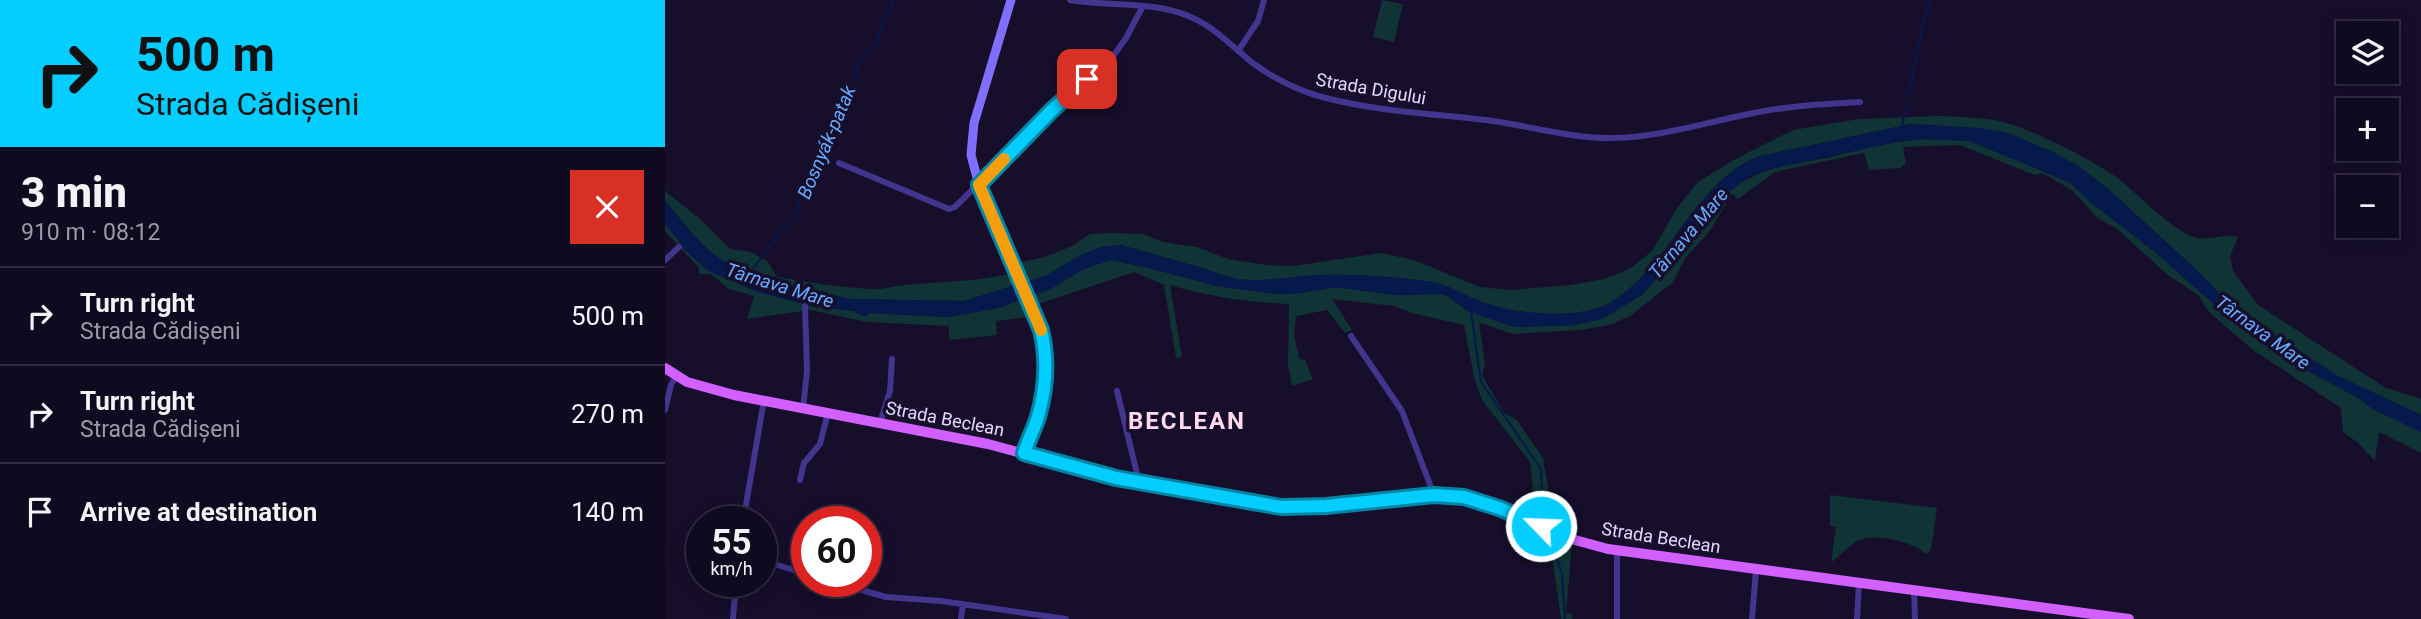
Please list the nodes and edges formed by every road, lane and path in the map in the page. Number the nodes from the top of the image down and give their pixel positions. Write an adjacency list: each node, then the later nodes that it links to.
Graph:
1 (1011, 0): 8 (main road)
2 (1070, 0): 4 (street, Strada Digului)
3 (1264, 0): 5 (street)
4 (1143, 6): 5 (street, Strada Digului); 8 (street)
5 (1238, 51): 6 (street, Strada Digului)
6 (1860, 102)
7 (839, 163): 8 (street)
8 (979, 185): 22 (main road)
9 (678, 247): 10 (street)
10 (665, 260)
11 (805, 306): 18 (street)
12 (1351, 336): 25 (street)
13 (892, 359): 21 (street)
14 (665, 369): 15 (main road, Strada Beclean)
15 (676, 376): 17 (main road, Strada Beclean); 19 (street)
16 (1117, 391): 24 (street)
17 (764, 400): 18 (main road, Strada Beclean); 26 (street)
18 (803, 408): 20 (main road, Strada Beclean)
19 (665, 410)
20 (828, 413): 21 (main road, Strada Beclean); 23 (street)
21 (880, 423): 22 (main road, Strada Beclean)
22 (1024, 453): 24 (main road, Strada Beclean)
23 (800, 480)
24 (1139, 482): 25 (main road, Strada Beclean)
25 (1434, 495): 27 (main road, Strada Beclean)
26 (746, 506)
27 (1617, 551): 28 (main road, Strada Beclean); 37 (street)
28 (1756, 570): 29 (main road, Strada Beclean); 38 (street)
29 (1859, 583): 30 (main road, Strada Beclean); 39 (street)
30 (1915, 590): 40 (street); 41 (main road, Strada Beclean)
31 (882, 596): 33 (street)
32 (735, 597): 34 (street)
33 (963, 604): 35 (street); 36 (street)
34 (733, 619)
35 (961, 619)
36 (1066, 619)
37 (1617, 619)
38 (1752, 619)
39 (1857, 619)
40 (1915, 619)
41 (2129, 619)

